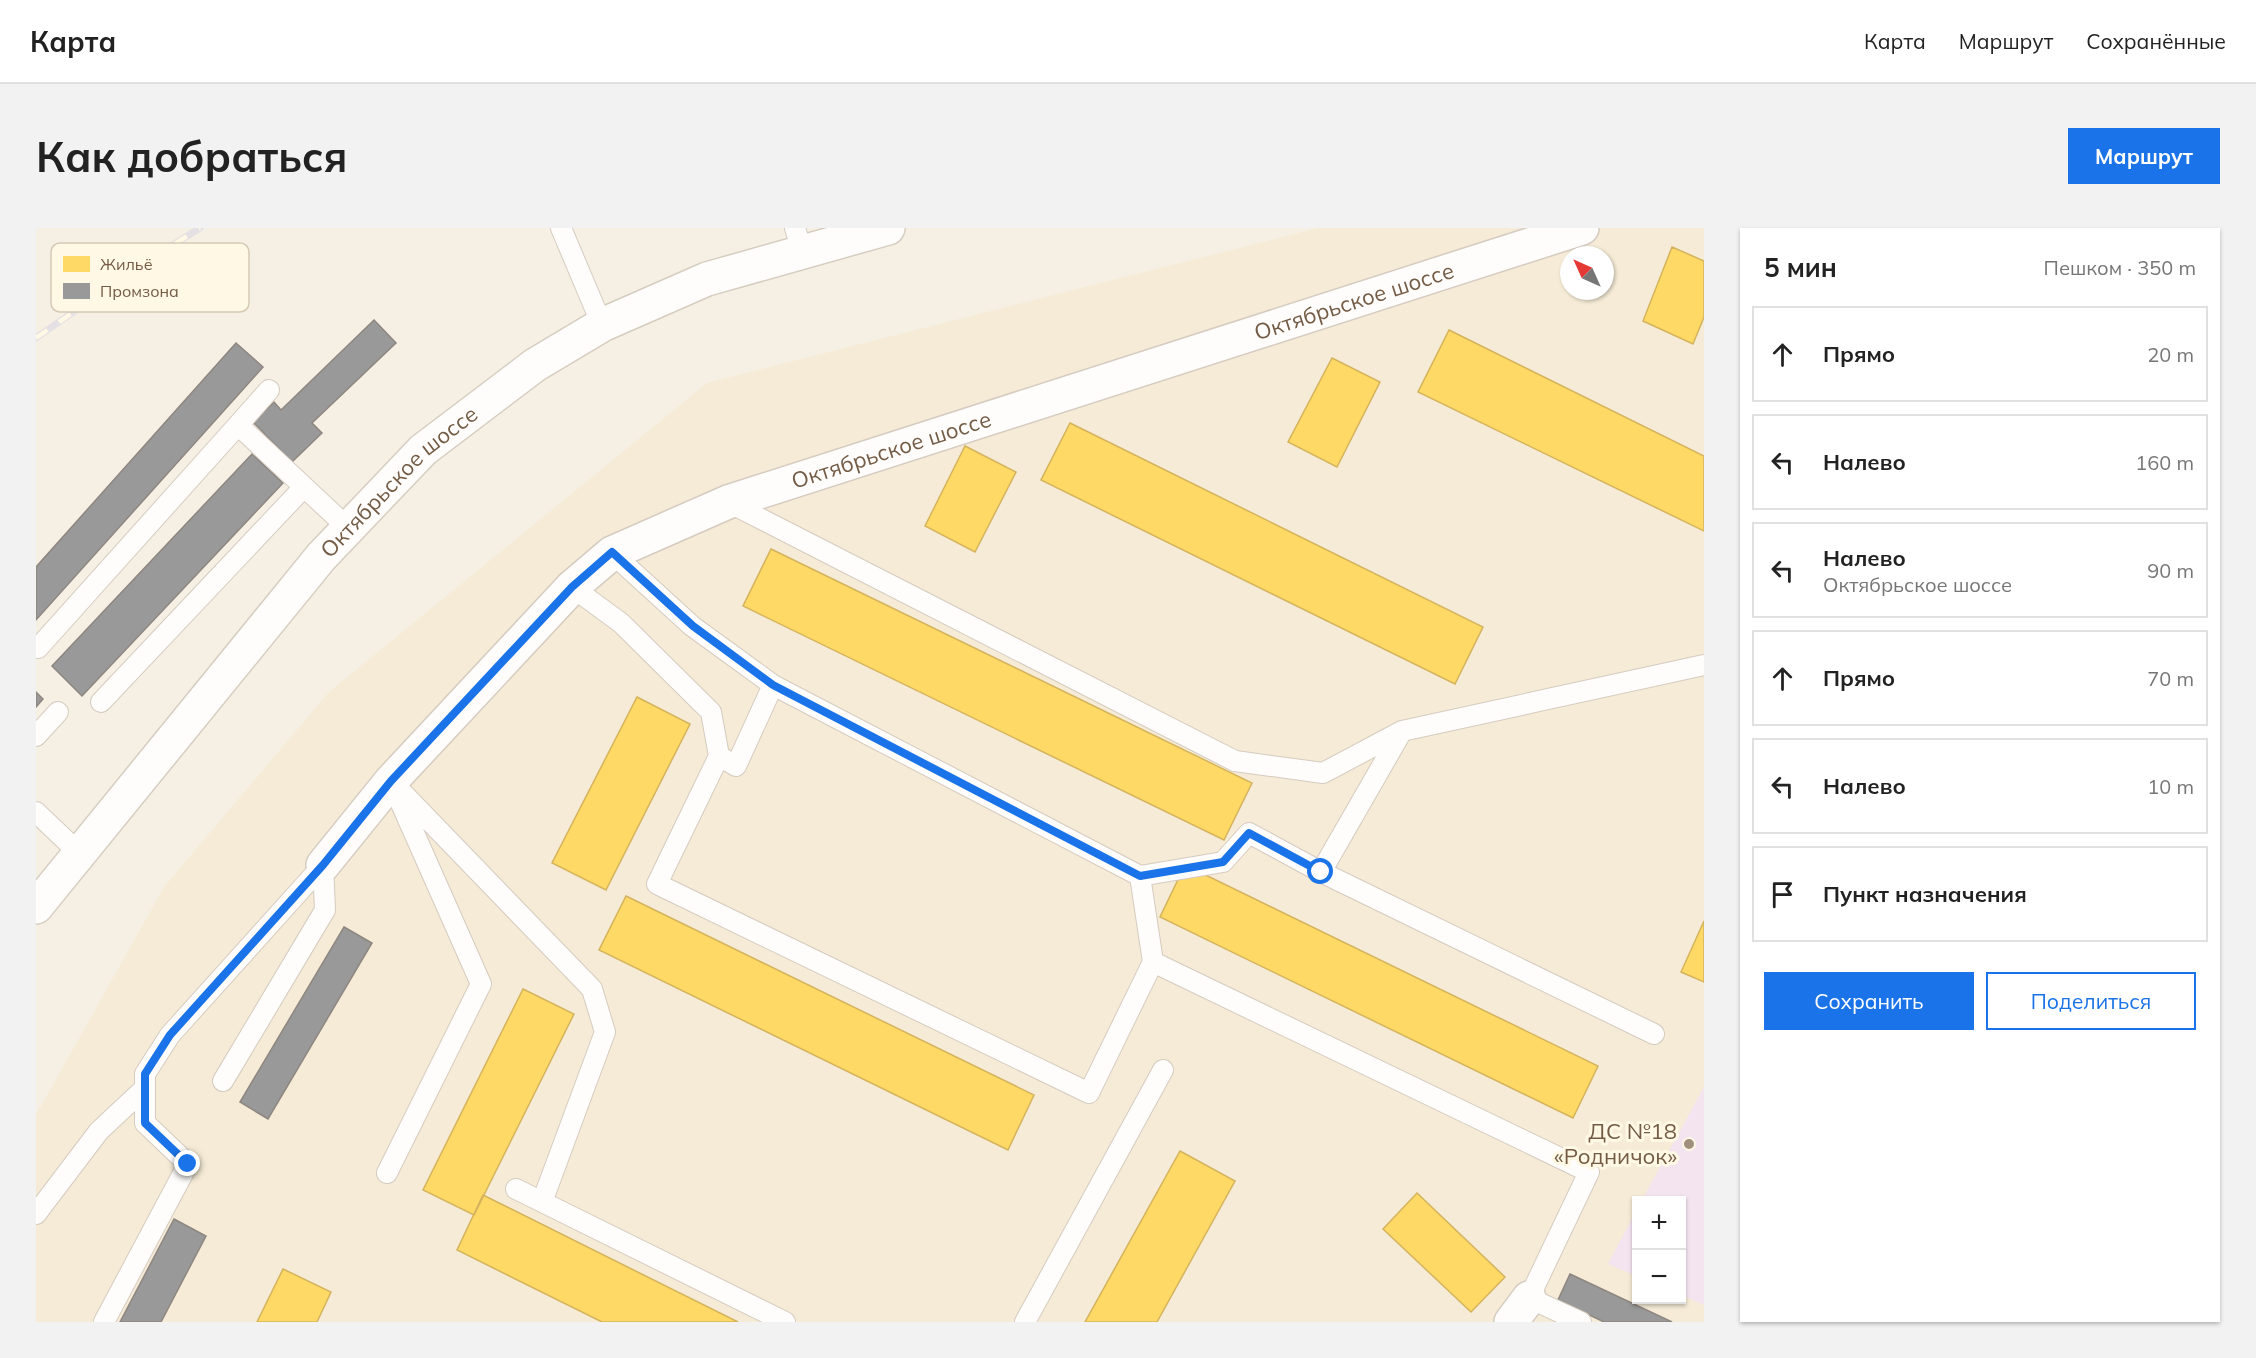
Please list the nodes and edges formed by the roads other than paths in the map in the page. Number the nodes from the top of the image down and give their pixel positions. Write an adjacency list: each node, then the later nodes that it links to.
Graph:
1 (561, 228): 5 (lane)
2 (888, 228): 4 (street, Октябрьское шоссе)
3 (1582, 228): 9 (street, Октябрьское шоссе)
4 (799, 239): 5 (street, Октябрьское шоссе)
5 (602, 325): 10 (street, Октябрьское шоссе)
6 (269, 390): 7 (lane)
7 (238, 425): 8 (lane); 13 (lane)
8 (304, 487): 10 (lane); 16 (lane)
9 (728, 502): 11 (street, Октябрьское шоссе); 18 (lane)
10 (348, 528): 23 (street, Октябрьское шоссе)
11 (612, 552): 12 (street, Октябрьское шоссе); 15 (lane)
12 (572, 587): 20 (lane); 21 (street, Октябрьское шоссе)
13 (38, 648)
14 (1704, 665): 18 (lane)
15 (773, 685): 20 (lane); 26 (lane)
16 (101, 702)
17 (58, 712): 19 (lane)
18 (1402, 731): 25 (lane)
19 (36, 736)
20 (719, 756): 28 (lane)
21 (391, 781): 24 (street, Октябрьское шоссе); 33 (lane); 35 (lane)
22 (36, 812): 23 (lane)
23 (79, 853): 27 (street, Октябрьское шоссе)
24 (323, 865): 31 (lane); 32 (lane)
25 (1321, 872): 26 (lane); 29 (lane)
26 (1140, 876): 28 (lane)
27 (36, 907)
28 (1153, 962): 37 (lane)
29 (1654, 1034)
30 (1163, 1070): 40 (lane)
31 (223, 1082)
32 (145, 1088): 36 (lane); 38 (lane)
33 (387, 1173)
34 (516, 1189): 35 (lane)
35 (542, 1202): 39 (lane)
36 (36, 1214)
37 (1520, 1310): 41 (lane)
38 (104, 1322)
39 (785, 1322)
40 (1025, 1322)
41 (1581, 1322)

